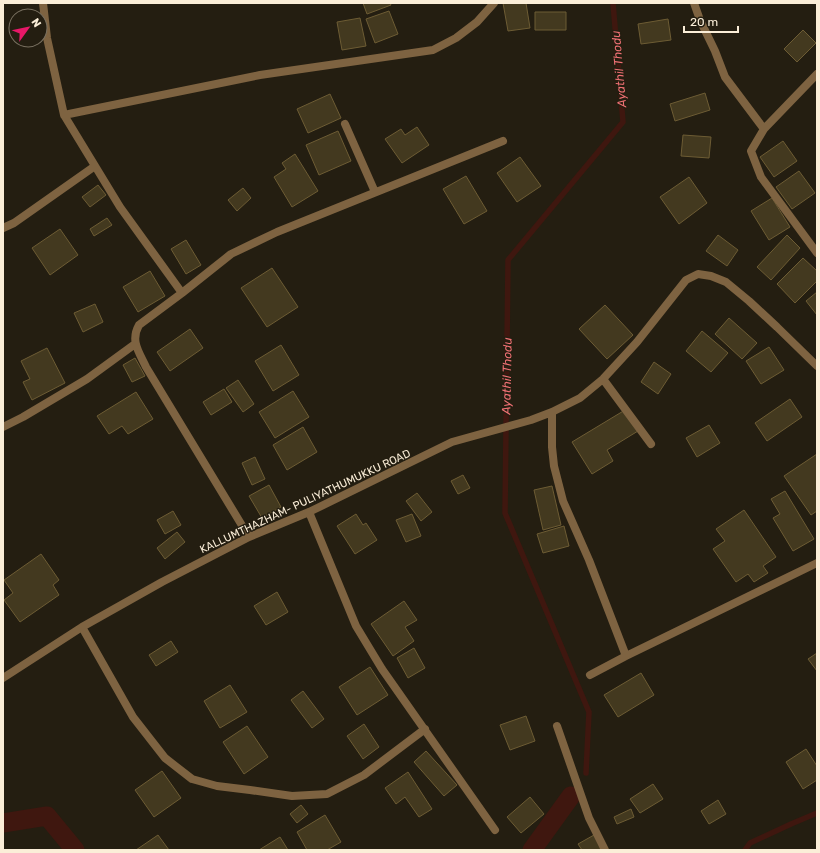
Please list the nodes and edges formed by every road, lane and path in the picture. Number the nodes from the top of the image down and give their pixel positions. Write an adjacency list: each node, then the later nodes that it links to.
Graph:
1 (43, 3): 5 (street)
2 (494, 3): 5 (street)
3 (694, 3): 7 (street)
4 (817, 74): 7 (street)
5 (64, 114): 9 (street)
6 (345, 124): 10 (street)
7 (764, 129): 12 (street)
8 (503, 141): 10 (street)
9 (95, 166): 11 (street); 13 (street)
10 (375, 192): 13 (street)
11 (3, 228)
12 (817, 253)
13 (182, 293): 14 (street)
14 (135, 344): 18 (street); 21 (street)
15 (817, 366): 16 (street)
16 (604, 379): 17 (street); 19 (street)
17 (552, 412): 20 (street, KALLUMTHAZHAM- PULIYATHUMUKKU ROAD); 24 (street)
18 (3, 427)
19 (651, 444)
20 (309, 512): 21 (street, KALLUMTHAZHAM- PULIYATHUMUKKU ROAD); 28 (street)
21 (249, 537): 23 (street, KALLUMTHAZHAM- PULIYATHUMUKKU ROAD)
22 (817, 563): 24 (street)
23 (82, 627): 26 (street, KALLUMTHAZHAM- PULIYATHUMUKKU ROAD); 28 (street)
24 (626, 656): 25 (street)
25 (590, 675)
26 (3, 678)
27 (557, 726): 30 (street)
28 (425, 730): 29 (street)
29 (494, 830)
30 (605, 850)

